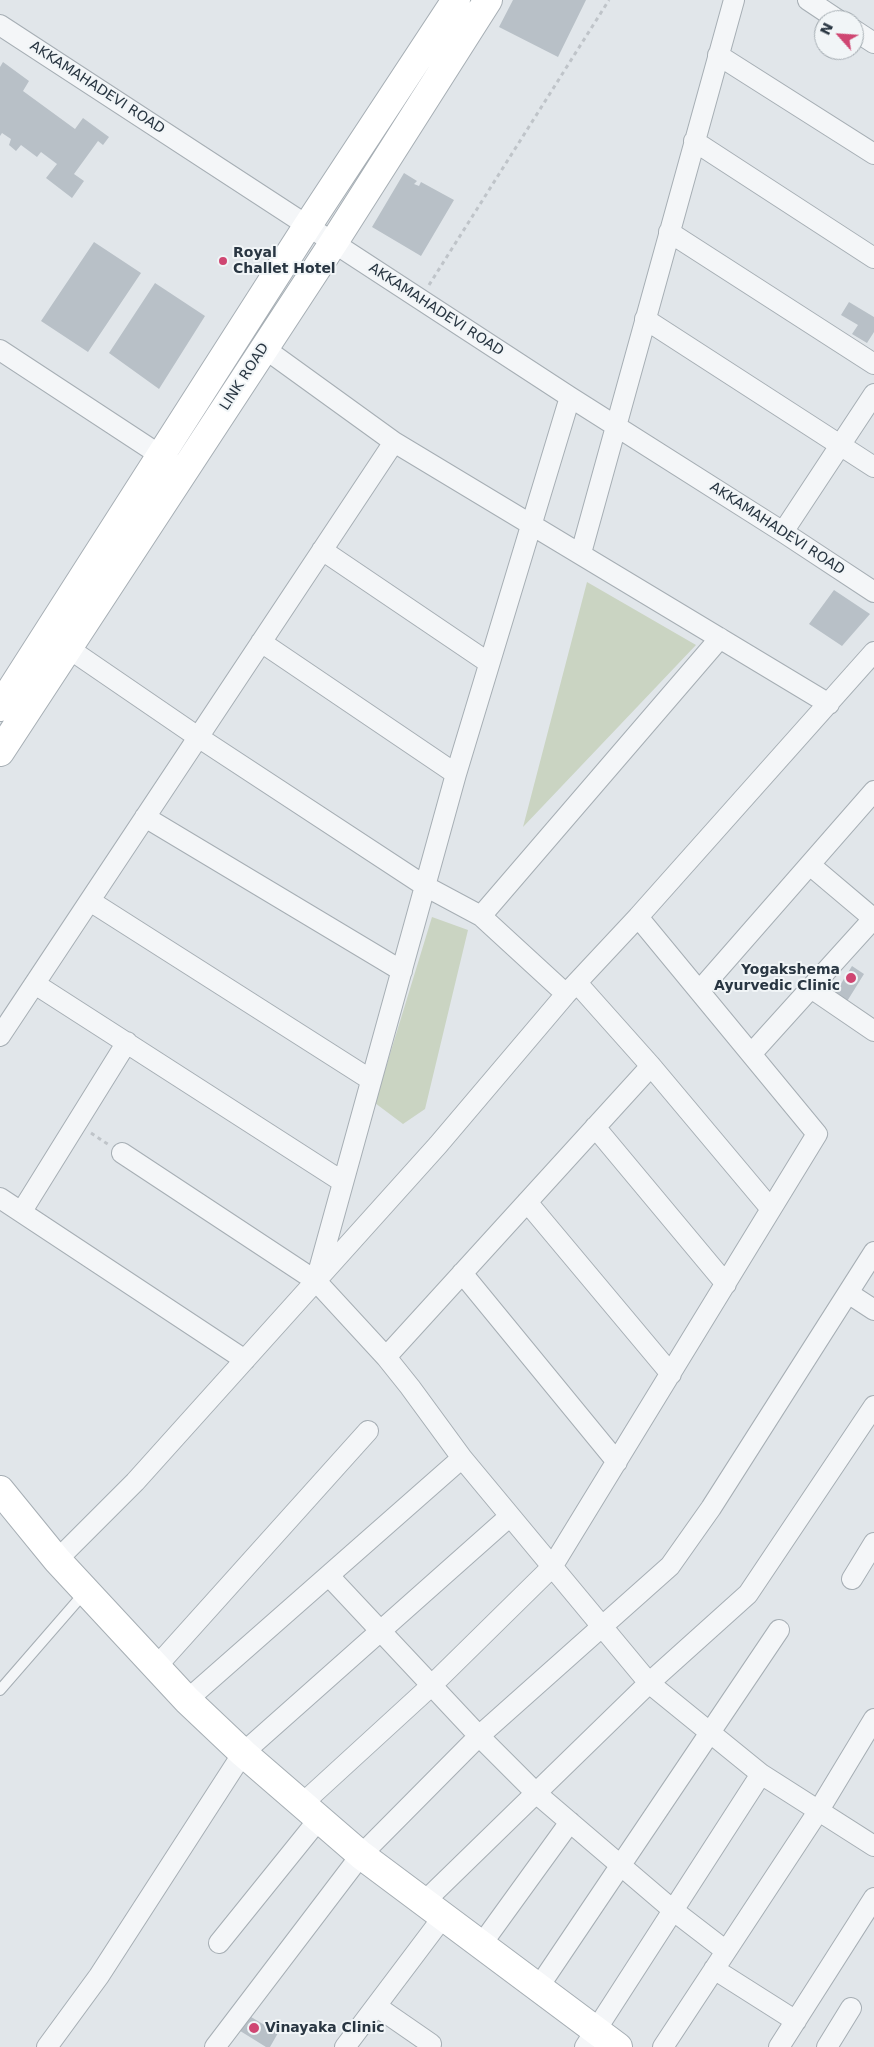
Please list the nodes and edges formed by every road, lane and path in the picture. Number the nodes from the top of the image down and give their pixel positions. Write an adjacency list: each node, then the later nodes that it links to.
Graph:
1 (456, 0): 11 (main road)
2 (488, 0): 13 (main road, LINK ROAD)
3 (609, 0): 15 (path)
4 (734, 0): 8 (street)
5 (808, 0): 6 (street)
6 (823, 10)
7 (0, 25): 11 (street, AKKAMAHADEVI ROAD)
8 (718, 55): 9 (street); 10 (street)
9 (694, 141): 12 (street); 14 (street)
10 (874, 154)
11 (308, 225): 13 (street, AKKAMAHADEVI ROAD); 25 (main road)
12 (669, 232): 16 (street); 19 (street)
13 (334, 242): 15 (street, AKKAMAHADEVI ROAD); 17 (main road, LINK ROAD)
14 (874, 258)
15 (420, 299): 21 (street, AKKAMAHADEVI ROAD)
16 (645, 319): 22 (street); 24 (street)
17 (264, 348): 23 (street); 27 (main road, LINK ROAD)
18 (0, 350): 25 (street)
19 (874, 364)
20 (874, 394): 24 (street)
21 (570, 397): 22 (street, AKKAMAHADEVI ROAD); 28 (street)
22 (616, 427): 29 (street, AKKAMAHADEVI ROAD); 31 (street)
23 (394, 442): 28 (street); 30 (street)
24 (840, 445): 26 (street); 29 (street)
25 (161, 455): 27 (street); 38 (main road)
26 (874, 467)
27 (184, 471): 35 (main road, LINK ROAD)
28 (532, 524): 31 (street); 37 (street)
29 (783, 532): 32 (street, AKKAMAHADEVI ROAD)
30 (322, 550): 34 (street); 37 (street)
31 (581, 553): 33 (street)
32 (874, 592)
33 (720, 638): 39 (street); 48 (street)
34 (261, 642): 40 (street); 42 (street)
35 (68, 648): 40 (street); 41 (main road, LINK ROAD)
36 (874, 652): 39 (street)
37 (489, 664): 42 (street)
38 (4, 692)
39 (829, 704): 49 (street)
40 (198, 737): 44 (street); 46 (street)
41 (0, 752)
42 (456, 774): 46 (street)
43 (874, 791): 45 (street)
44 (145, 817): 47 (street); 51 (street)
45 (810, 865): 50 (street); 55 (street)
46 (425, 886): 48 (street); 51 (street)
47 (90, 901): 52 (street); 61 (street)
48 (481, 916): 53 (street)
49 (638, 917): 53 (street); 55 (street)
50 (874, 918): 54 (street)
51 (402, 971): 61 (street)
52 (34, 984): 57 (street); 58 (street)
53 (571, 988): 60 (street); 72 (street)
54 (811, 988): 56 (street); 59 (street)
55 (700, 990): 59 (street)
56 (874, 1031)
57 (0, 1036)
58 (127, 1042): 62 (street); 65 (street)
59 (752, 1053): 68 (street)
60 (651, 1066): 63 (street); 68 (street)
61 (371, 1080): 65 (street)
62 (76, 1123): 64 (path); 69 (street)
63 (596, 1127): 67 (street); 73 (street)
64 (122, 1153): 72 (street)
65 (343, 1182): 72 (street)
66 (0, 1198): 69 (street)
67 (526, 1202): 71 (street); 78 (street)
68 (771, 1209): 73 (street)
69 (22, 1211): 77 (street)
70 (874, 1252): 74 (street)
71 (462, 1273): 76 (street); 82 (street)
72 (316, 1281): 76 (street); 77 (street)
73 (726, 1284): 78 (street)
74 (848, 1293): 75 (street); 91 (street)
75 (874, 1310)
76 (386, 1358): 81 (street)
77 (245, 1360): 86 (street)
78 (670, 1374): 82 (street)
79 (874, 1406): 95 (street)
80 (368, 1431): 94 (street)
81 (462, 1458): 84 (street); 88 (street)
82 (617, 1462): 87 (street)
83 (0, 1490): 86 (main road)
84 (510, 1516): 87 (street); 92 (street)
85 (874, 1543): 89 (street)
86 (57, 1560): 90 (main road)
87 (552, 1567): 91 (street); 96 (street)
88 (329, 1576): 92 (street); 98 (street)
89 (852, 1579)
90 (87, 1591): 94 (main road); 97 (lane)
91 (602, 1628): 95 (street); 101 (street)
92 (381, 1630): 96 (street); 102 (street)
93 (779, 1630): 100 (street)
94 (156, 1667): 98 (main road)
95 (649, 1683): 100 (street); 104 (street)
96 (432, 1685): 101 (street); 106 (street)
97 (0, 1690)
98 (187, 1700): 102 (main road)
99 (874, 1719): 105 (street)
100 (710, 1734): 103 (street); 110 (street)
101 (479, 1736): 104 (street); 109 (street)
102 (243, 1753): 106 (main road); 124 (street)
103 (761, 1774): 105 (street); 113 (street)
104 (536, 1794): 107 (street); 112 (street)
105 (819, 1810): 108 (street); 116 (street)
106 (310, 1812): 109 (main road); 114 (street)
107 (570, 1822): 110 (street); 115 (street)
108 (874, 1846)
109 (360, 1855): 112 (main road); 125 (street)
110 (620, 1865): 113 (street); 118 (street)
111 (874, 1898): 121 (street)
112 (434, 1910): 115 (main road); 119 (street)
113 (674, 1911): 116 (street); 122 (street)
114 (220, 1943)
115 (481, 1945): 118 (main road)
116 (726, 1951): 117 (street)
117 (714, 1969): 121 (street); 128 (street)
118 (538, 1988): 122 (main road)
119 (376, 2006): 126 (street); 127 (street)
120 (851, 2008): 129 (street)
121 (796, 2021): 123 (street)
122 (600, 2042)
123 (783, 2046)
124 (48, 2047)
125 (215, 2047)
126 (345, 2047)
127 (428, 2047)
128 (663, 2047)
129 (826, 2047)

